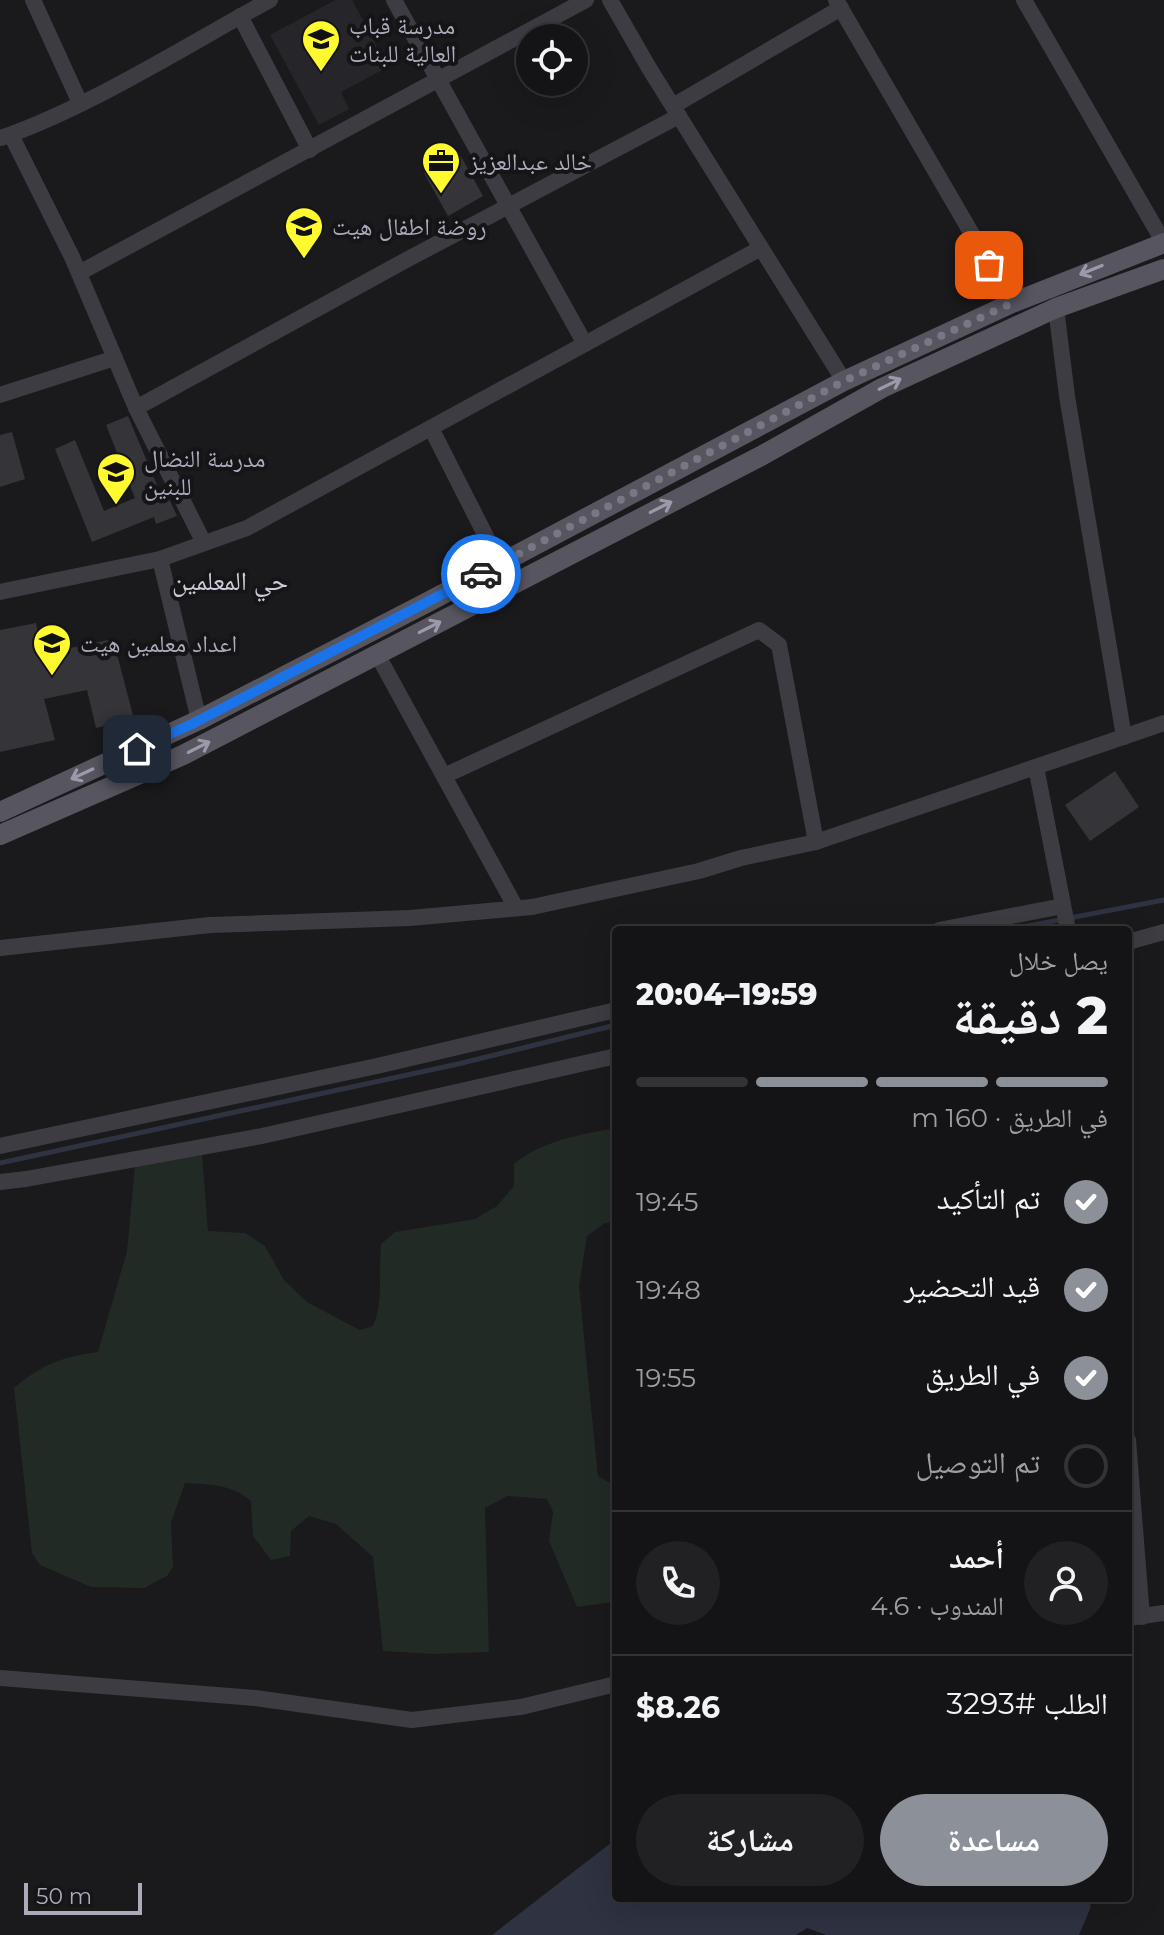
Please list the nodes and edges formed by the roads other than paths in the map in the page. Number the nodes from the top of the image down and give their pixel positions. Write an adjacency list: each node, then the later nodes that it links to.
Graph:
1 (33, 0): 10 (street)
2 (270, 0): 8 (street)
3 (394, 0): 9 (street)
4 (586, 0): 9 (street)
5 (610, 0): 11 (street)
6 (1024, 0): 15 (street)
7 (839, 4): 11 (street); 19 (street)
8 (240, 16): 10 (street); 13 (street)
9 (438, 81): 13 (street); 14 (street)
10 (80, 103): 12 (street)
11 (676, 111): 14 (street); 16 (street)
12 (5, 136): 18 (street)
13 (310, 150): 18 (street)
14 (507, 207): 21 (street); 25 (street)
15 (1164, 243): 19 (main road, one-way to 19)
16 (761, 248): 21 (street); 23 (street)
17 (1164, 269): 20 (main road)
18 (79, 273): 22 (street)
19 (1012, 303): 23 (main road)
20 (1056, 308): 31 (main road, one-way to 20); 34 (street)
21 (585, 344): 26 (street)
22 (115, 358): 24 (street); 25 (street)
23 (844, 381): 29 (main road)
24 (0, 395)
25 (136, 408): 27 (street)
26 (431, 428): 27 (street); 29 (street)
27 (204, 543): 28 (street)
28 (160, 559): 30 (street); 32 (street)
29 (500, 564): 32 (main road)
30 (0, 592)
31 (377, 654): 36 (street); 38 (main road, one-way to 31)
32 (199, 720): 37 (main road, one-way to 37)
33 (1164, 723): 34 (street)
34 (1124, 737): 35 (street)
35 (1036, 767): 39 (street); 41 (street)
36 (444, 776): 39 (street); 40 (street)
37 (0, 812)
38 (0, 835)
39 (816, 842): 40 (street)
40 (516, 908): 46 (street)
41 (1064, 909): 42 (street); 43 (street)
42 (963, 926)
43 (1067, 926)
44 (1164, 932): 45 (street)
45 (1132, 941)
46 (0, 948)
47 (612, 1011): 49 (street)
48 (612, 1057): 50 (street)
49 (0, 1146)
50 (0, 1182)
51 (1132, 1541): 53 (street)
52 (1164, 1613): 53 (street)
53 (1135, 1617)
54 (0, 1678): 55 (street)
55 (612, 1685)

